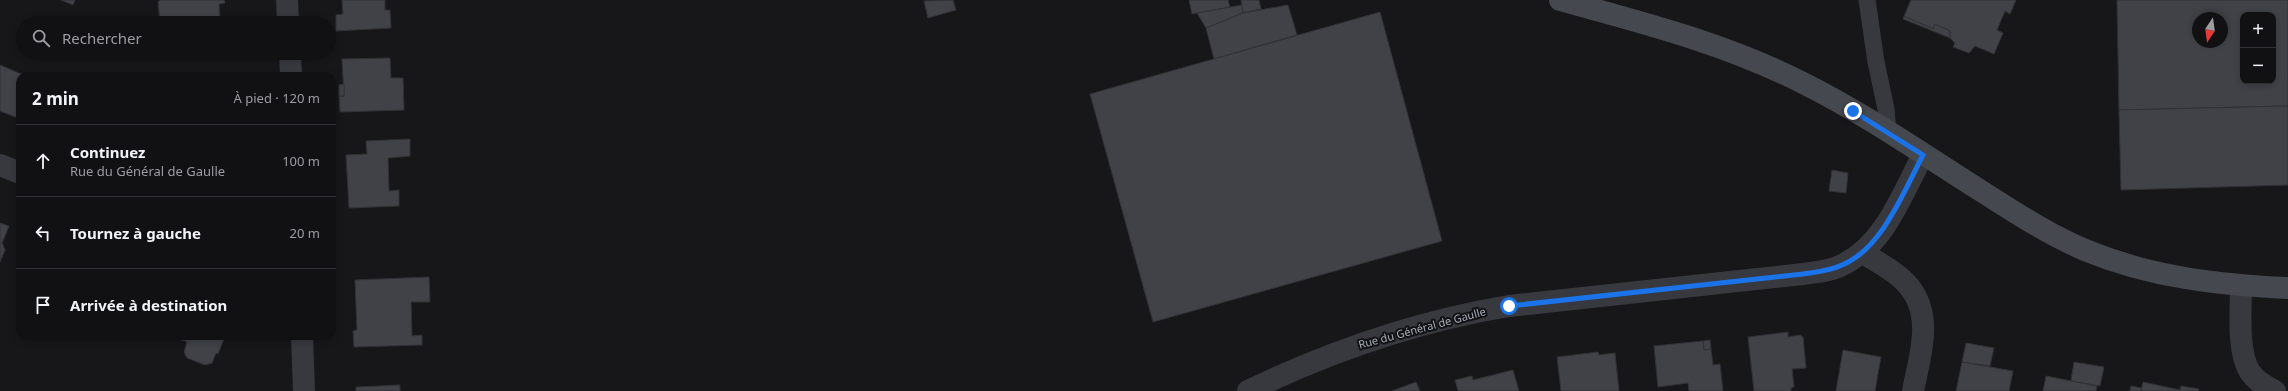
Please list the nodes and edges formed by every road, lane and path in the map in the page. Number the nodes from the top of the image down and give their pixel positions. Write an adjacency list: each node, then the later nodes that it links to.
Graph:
1 (287, 0): 4 (street)
2 (1560, 0): 7 (main road)
3 (1867, 0): 7 (lane)
4 (288, 16)
5 (290, 60): 6 (street)
6 (291, 72)
7 (1888, 132): 8 (main road)
8 (1923, 155): 11 (street, Rue du Général de Gaulle); 12 (main road)
9 (0, 165): 10 (street)
10 (16, 171)
11 (1863, 253): 16 (street, Rue du Général de Gaulle); 17 (street)
12 (2241, 286): 13 (main road); 18 (street)
13 (2288, 288)
14 (302, 340): 15 (street)
15 (304, 391)
16 (1248, 391)
17 (1913, 391)
18 (2275, 391)

